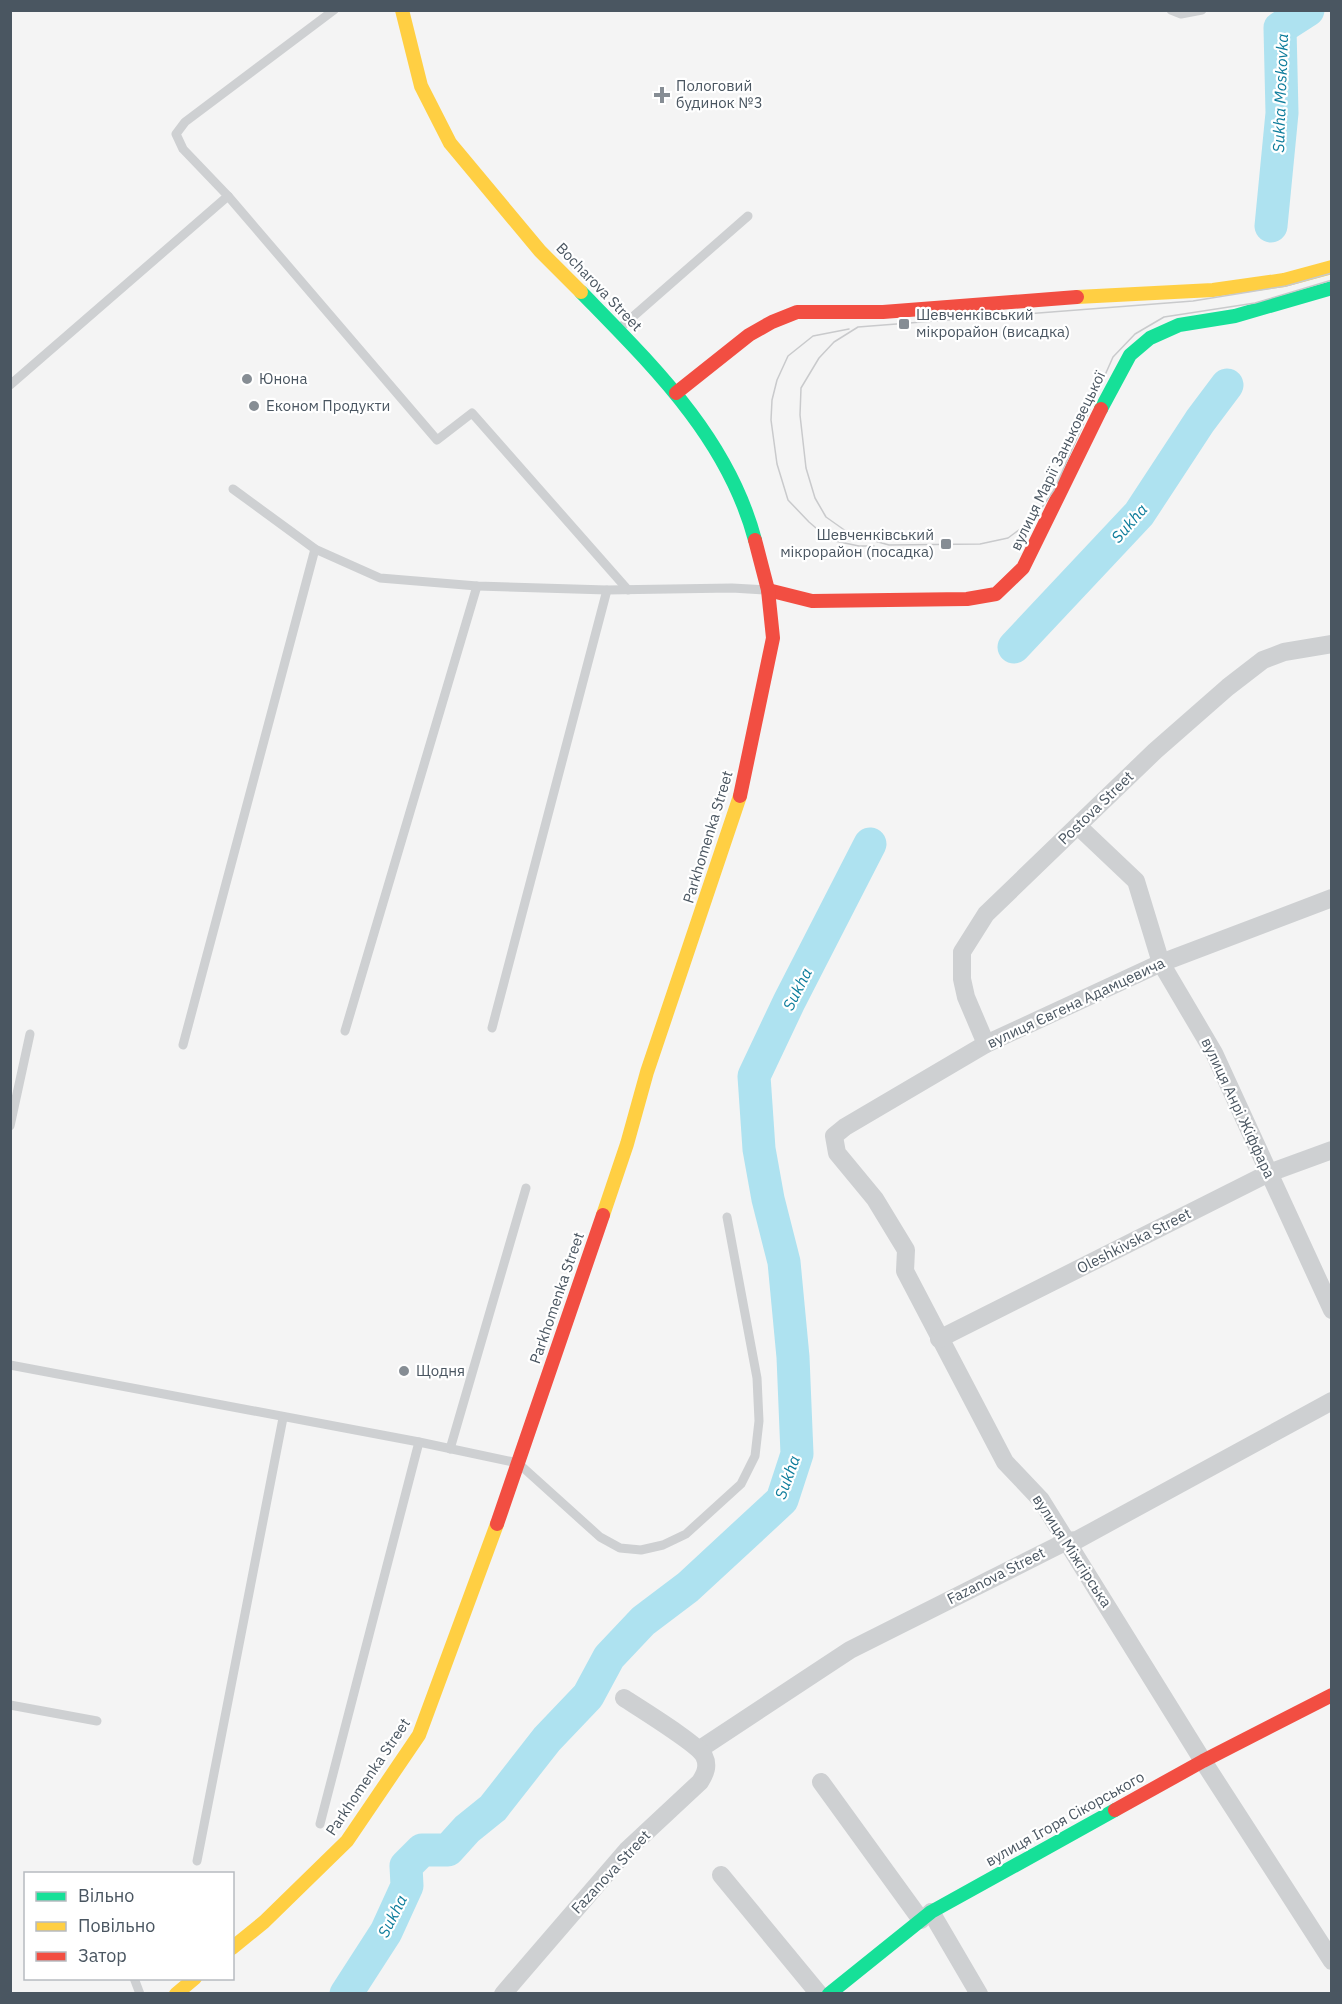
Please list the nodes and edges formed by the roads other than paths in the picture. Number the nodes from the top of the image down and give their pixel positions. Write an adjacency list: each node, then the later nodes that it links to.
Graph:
1 (334, 10): 5 (lane)
2 (402, 10): 9 (street, Bocharova Street)
3 (1171, 10): 4 (lane)
4 (1202, 10)
5 (228, 196): 10 (lane); 16 (lane)
6 (748, 216): 9 (lane)
7 (1332, 267): 11 (street)
8 (1332, 288): 17 (street, вулиця Марії Заньковецької)
9 (618, 330): 11 (street, Bocharova Street)
10 (10, 385)
11 (676, 393): 17 (street, Bocharova Street)
12 (233, 489): 13 (lane)
13 (315, 549): 14 (lane); 26 (lane)
14 (477, 586): 15 (lane); 23 (lane)
15 (607, 590): 16 (lane); 22 (lane)
16 (628, 590): 17 (lane)
17 (768, 591): 40 (street, Parkhomenka Street)
18 (1332, 644): 19 (street, Postova Street)
19 (1078, 826): 21 (street, вулиця Анрі Жіффара); 25 (street, Postova Street)
20 (1332, 898): 21 (street, вулиця Євгена Адамцевича)
21 (1161, 963): 25 (street, вулиця Євгена Адамцевича); 30 (street, вулиця Анрі Жіффара)
22 (492, 1028)
23 (345, 1031)
24 (30, 1034): 27 (lane)
25 (986, 1044): 28 (street, вулиця Євгена Адамцевича)
26 (183, 1046)
27 (10, 1126)
28 (834, 1136): 34 (street, вулиця Міжгірська)
29 (1332, 1150): 30 (street, Oleshkivska Street)
30 (1269, 1173): 33 (street, вулиця Анрі Жіффара); 34 (street, Oleshkivska Street)
31 (526, 1188): 39 (lane)
32 (726, 1217): 40 (lane)
33 (1332, 1310)
34 (939, 1340): 41 (street, вулиця Міжгірська)
35 (10, 1365): 37 (lane)
36 (1332, 1401): 41 (street, Fazanova Street)
37 (283, 1418): 38 (lane); 50 (lane)
38 (419, 1442): 39 (lane); 49 (lane)
39 (450, 1449): 40 (lane)
40 (518, 1463): 53 (street, Parkhomenka Street)
41 (1066, 1541): 46 (street, Fazanova Street); 47 (street, вулиця Міжгірська)
42 (1332, 1695): 47 (street, вулиця Ігоря Сікорського)
43 (624, 1698): 46 (street)
44 (10, 1705): 45 (lane)
45 (97, 1721)
46 (700, 1749): 57 (street, Fazanova Street)
47 (1203, 1761): 52 (street, вулиця Ігоря Сікорського); 54 (street, вулиця Міжгірська)
48 (821, 1782): 52 (street)
49 (320, 1824)
50 (197, 1861)
51 (721, 1875): 58 (street)
52 (926, 1916): 59 (street, вулиця Ігоря Сікорського); 60 (street)
53 (234, 1946)
54 (1332, 1961)
55 (193, 1980): 56 (street)
56 (176, 1994)
57 (503, 1994)
58 (819, 1994)
59 (829, 1994)
60 (979, 1994)

